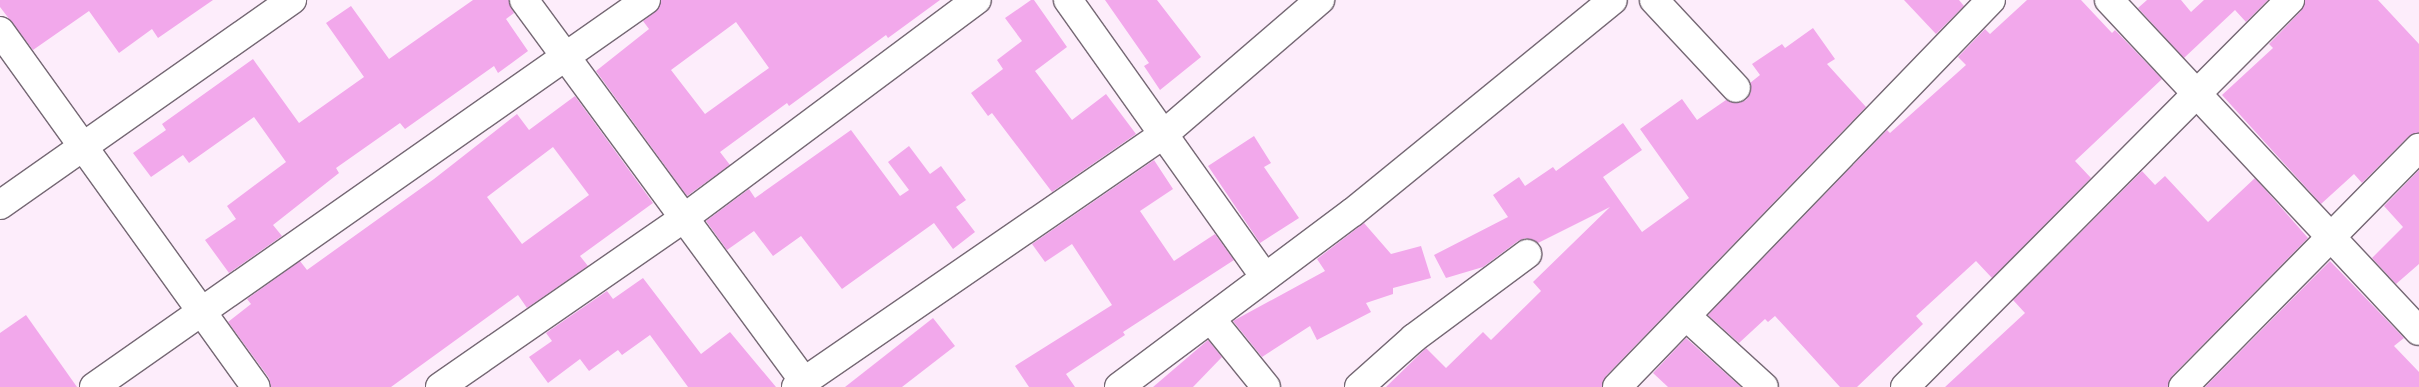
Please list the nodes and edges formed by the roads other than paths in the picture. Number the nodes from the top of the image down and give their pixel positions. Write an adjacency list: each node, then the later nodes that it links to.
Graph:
1 (292, 0): 17 (street)
2 (524, 0): 13 (street)
3 (646, 0): 13 (street)
4 (978, 0): 20 (street)
5 (1068, 0): 16 (street)
6 (1320, 0): 16 (street)
7 (1613, 0): 23 (street)
8 (1654, 0): 14 (street)
9 (1991, 0): 25 (street)
10 (2109, 0): 15 (street)
11 (2290, 0): 15 (street)
12 (0, 31): 17 (street)
13 (567, 58): 20 (street); 24 (street)
14 (1736, 88)
15 (2198, 93): 21 (street); 37 (street)
16 (1164, 134): 23 (street); 28 (street)
17 (83, 146): 19 (street); 24 (street)
18 (2419, 148): 21 (street)
19 (0, 205)
20 (684, 218): 28 (street); 31 (street)
21 (2332, 238): 27 (street); 38 (street)
22 (1527, 254): 34 (street)
23 (1265, 277): 26 (street)
24 (203, 312): 29 (street); 30 (street)
25 (1686, 316): 35 (street); 36 (street)
26 (1211, 319): 32 (street); 33 (street)
27 (2419, 331)
28 (800, 384)
29 (94, 387)
30 (256, 387)
31 (440, 387)
32 (1119, 387)
33 (1266, 387)
34 (1358, 387)
35 (1617, 387)
36 (1764, 387)
37 (1905, 387)
38 (2183, 387)

